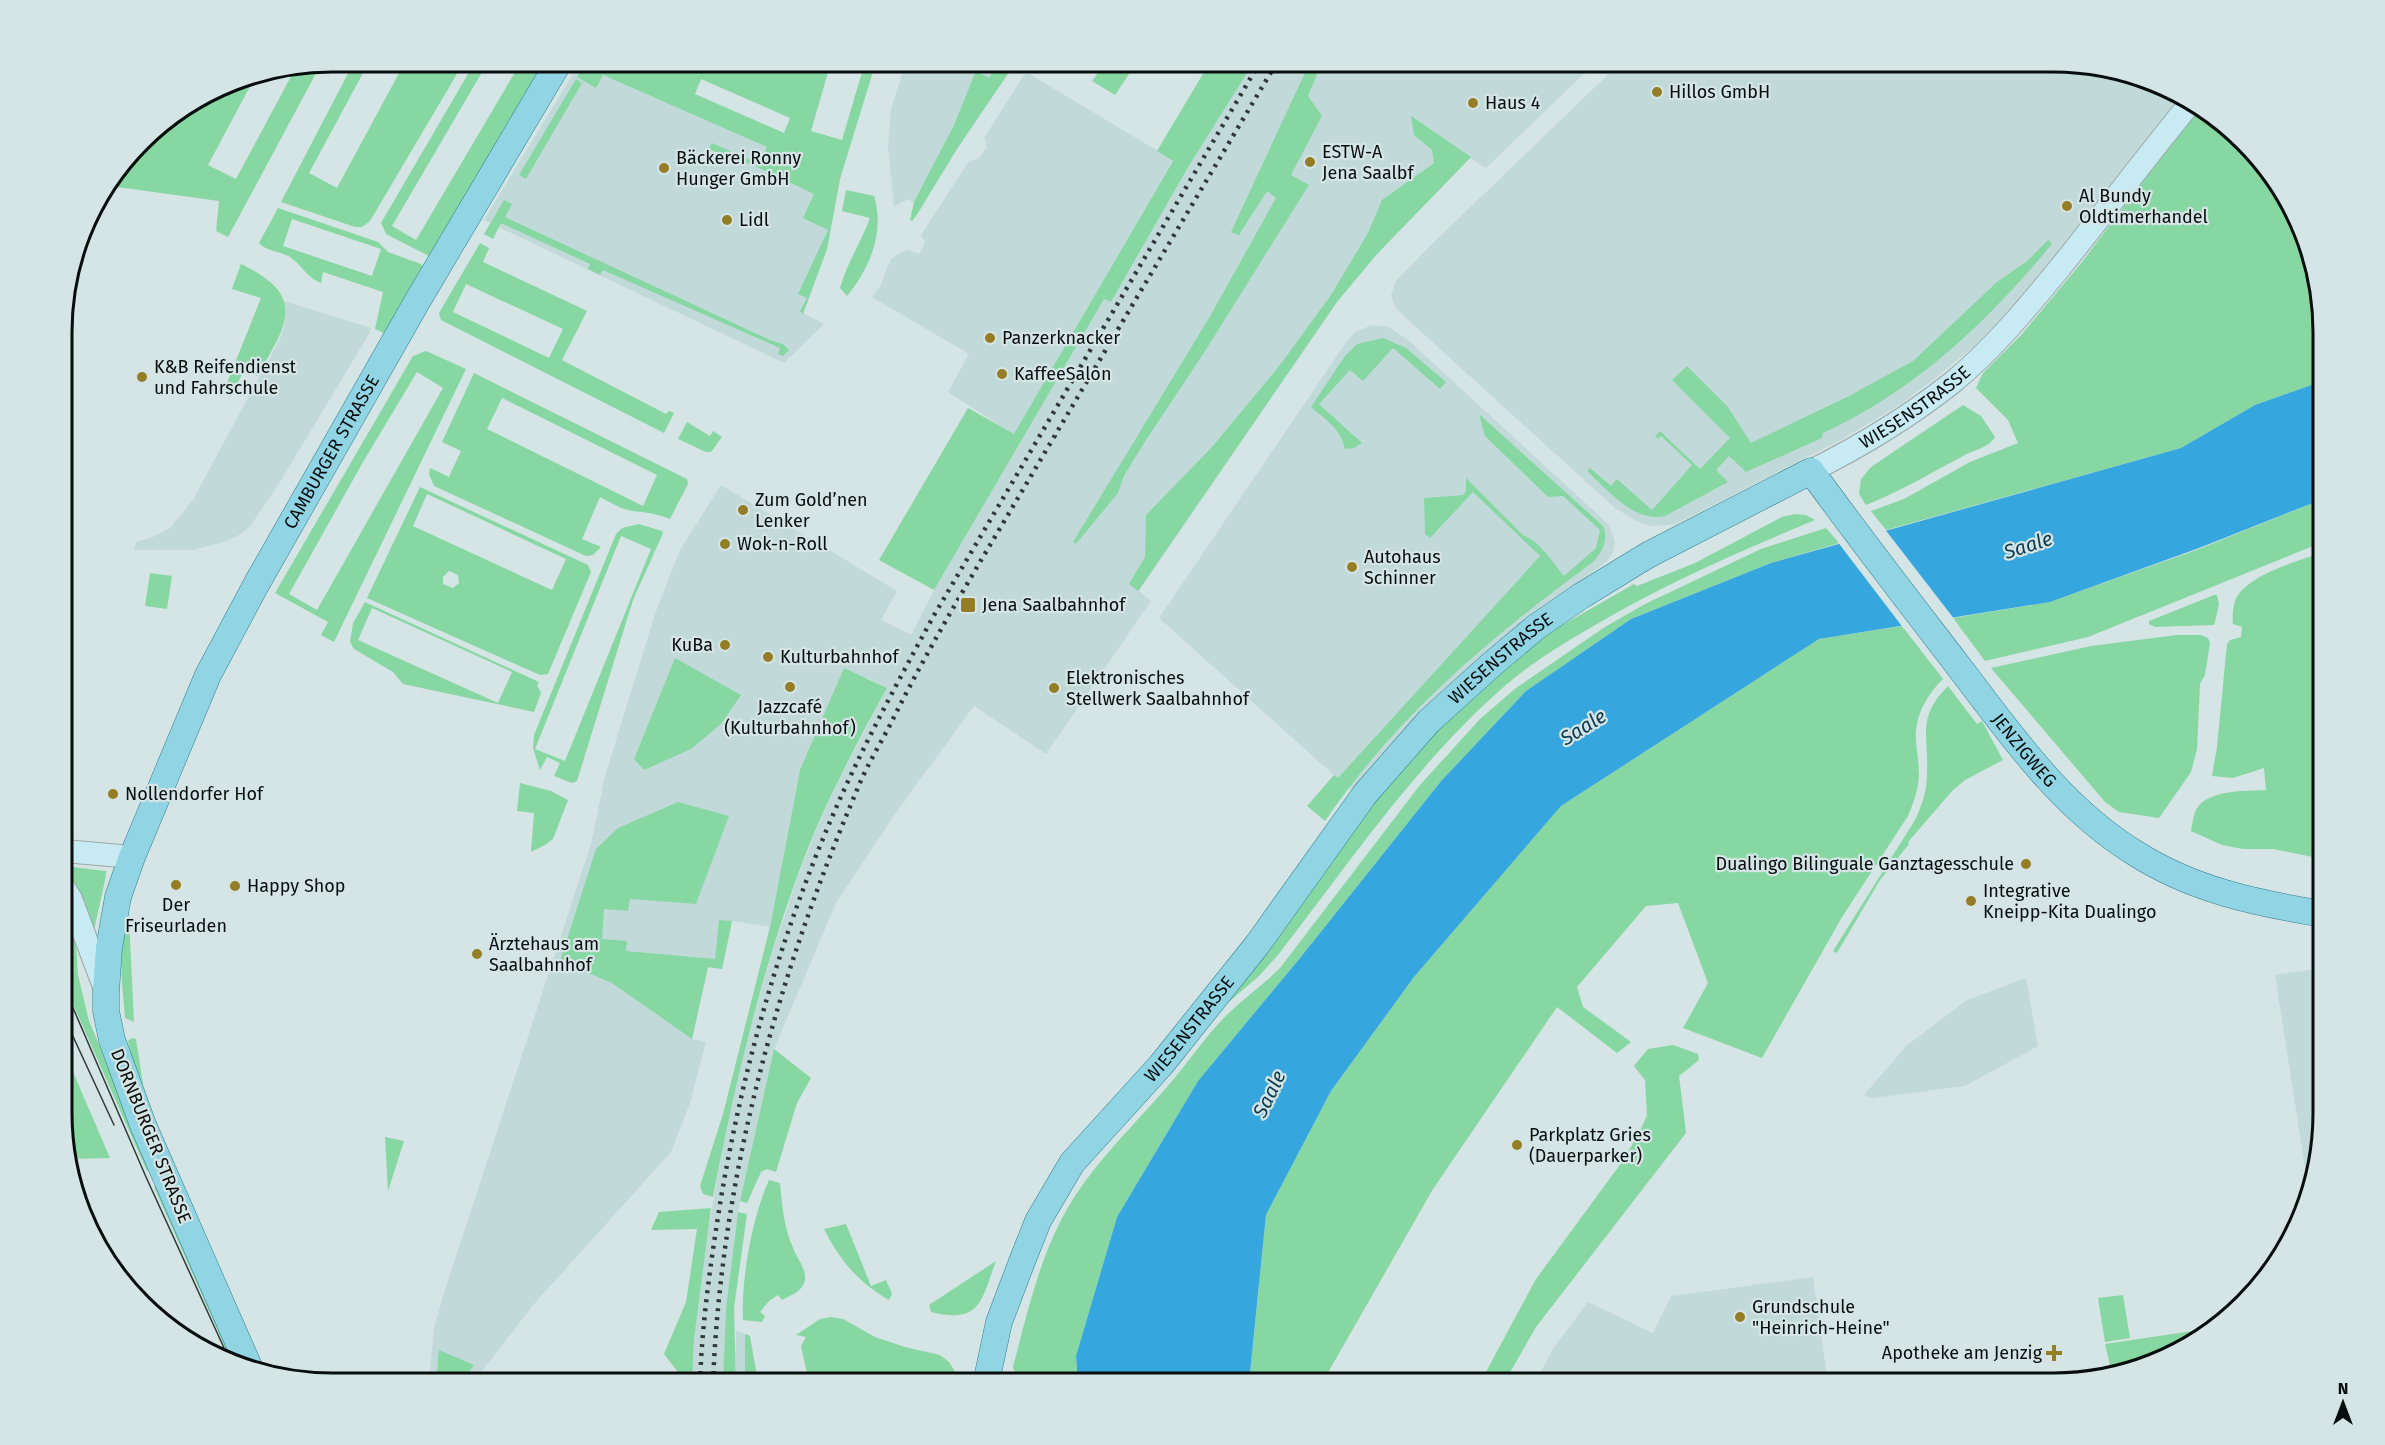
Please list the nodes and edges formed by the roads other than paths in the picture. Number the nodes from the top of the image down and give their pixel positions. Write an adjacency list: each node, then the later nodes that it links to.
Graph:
1 (553, 72): 5 (main road, CAMBURGER STRASSE)
2 (2186, 109): 3 (street, WIESENSTRASSE)
3 (1811, 471): 7 (main road, JENZIGWEG); 10 (main road, WIESENSTRASSE)
4 (72, 852): 5 (street)
5 (132, 857): 8 (main road, DORNBURGER STRASSE)
6 (72, 903): 8 (street)
7 (2313, 912)
8 (106, 992): 9 (main road, DORNBURGER STRASSE)
9 (244, 1357)
10 (988, 1373)

